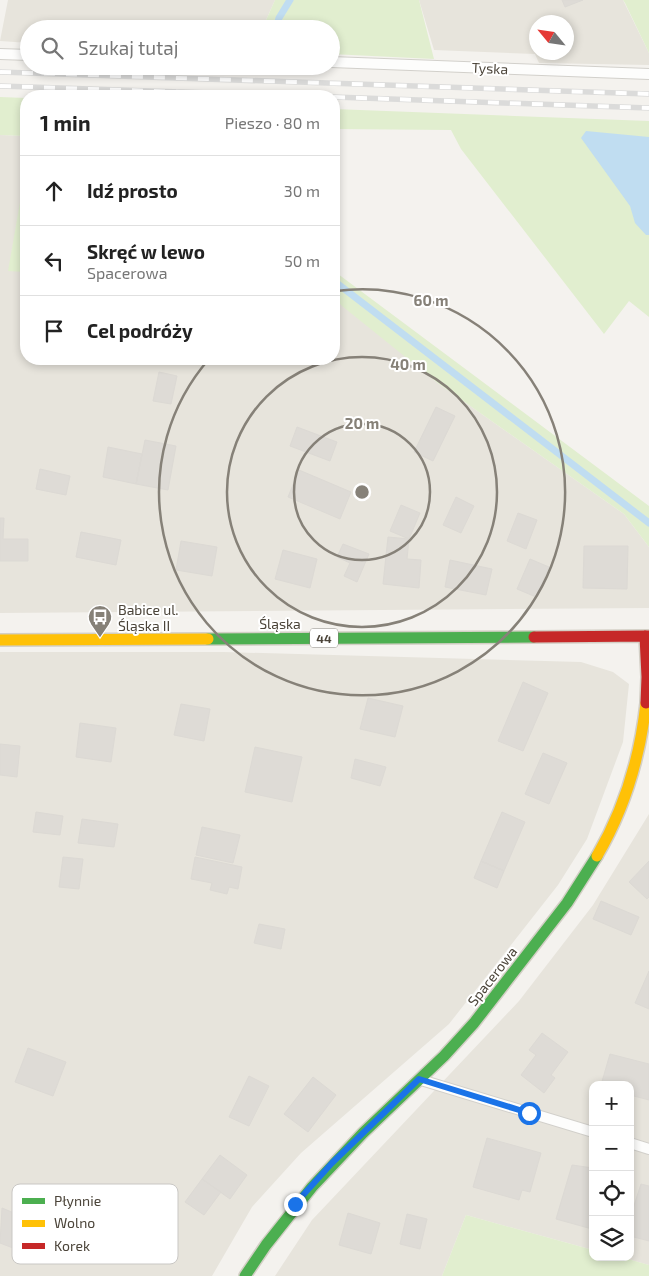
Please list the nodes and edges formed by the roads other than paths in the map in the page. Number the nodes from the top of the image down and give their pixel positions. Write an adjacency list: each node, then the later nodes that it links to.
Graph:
1 (0, 54): 2 (lane)
2 (20, 55)
3 (340, 62): 4 (lane, Tyska)
4 (649, 74)
5 (647, 636): 6 (street, Śląska / 44); 7 (street, Spacerowa)
6 (0, 640)
7 (419, 1079): 8 (lane); 11 (street, Spacerowa)
8 (589, 1131)
9 (634, 1144): 10 (lane)
10 (649, 1149)
11 (245, 1276)

